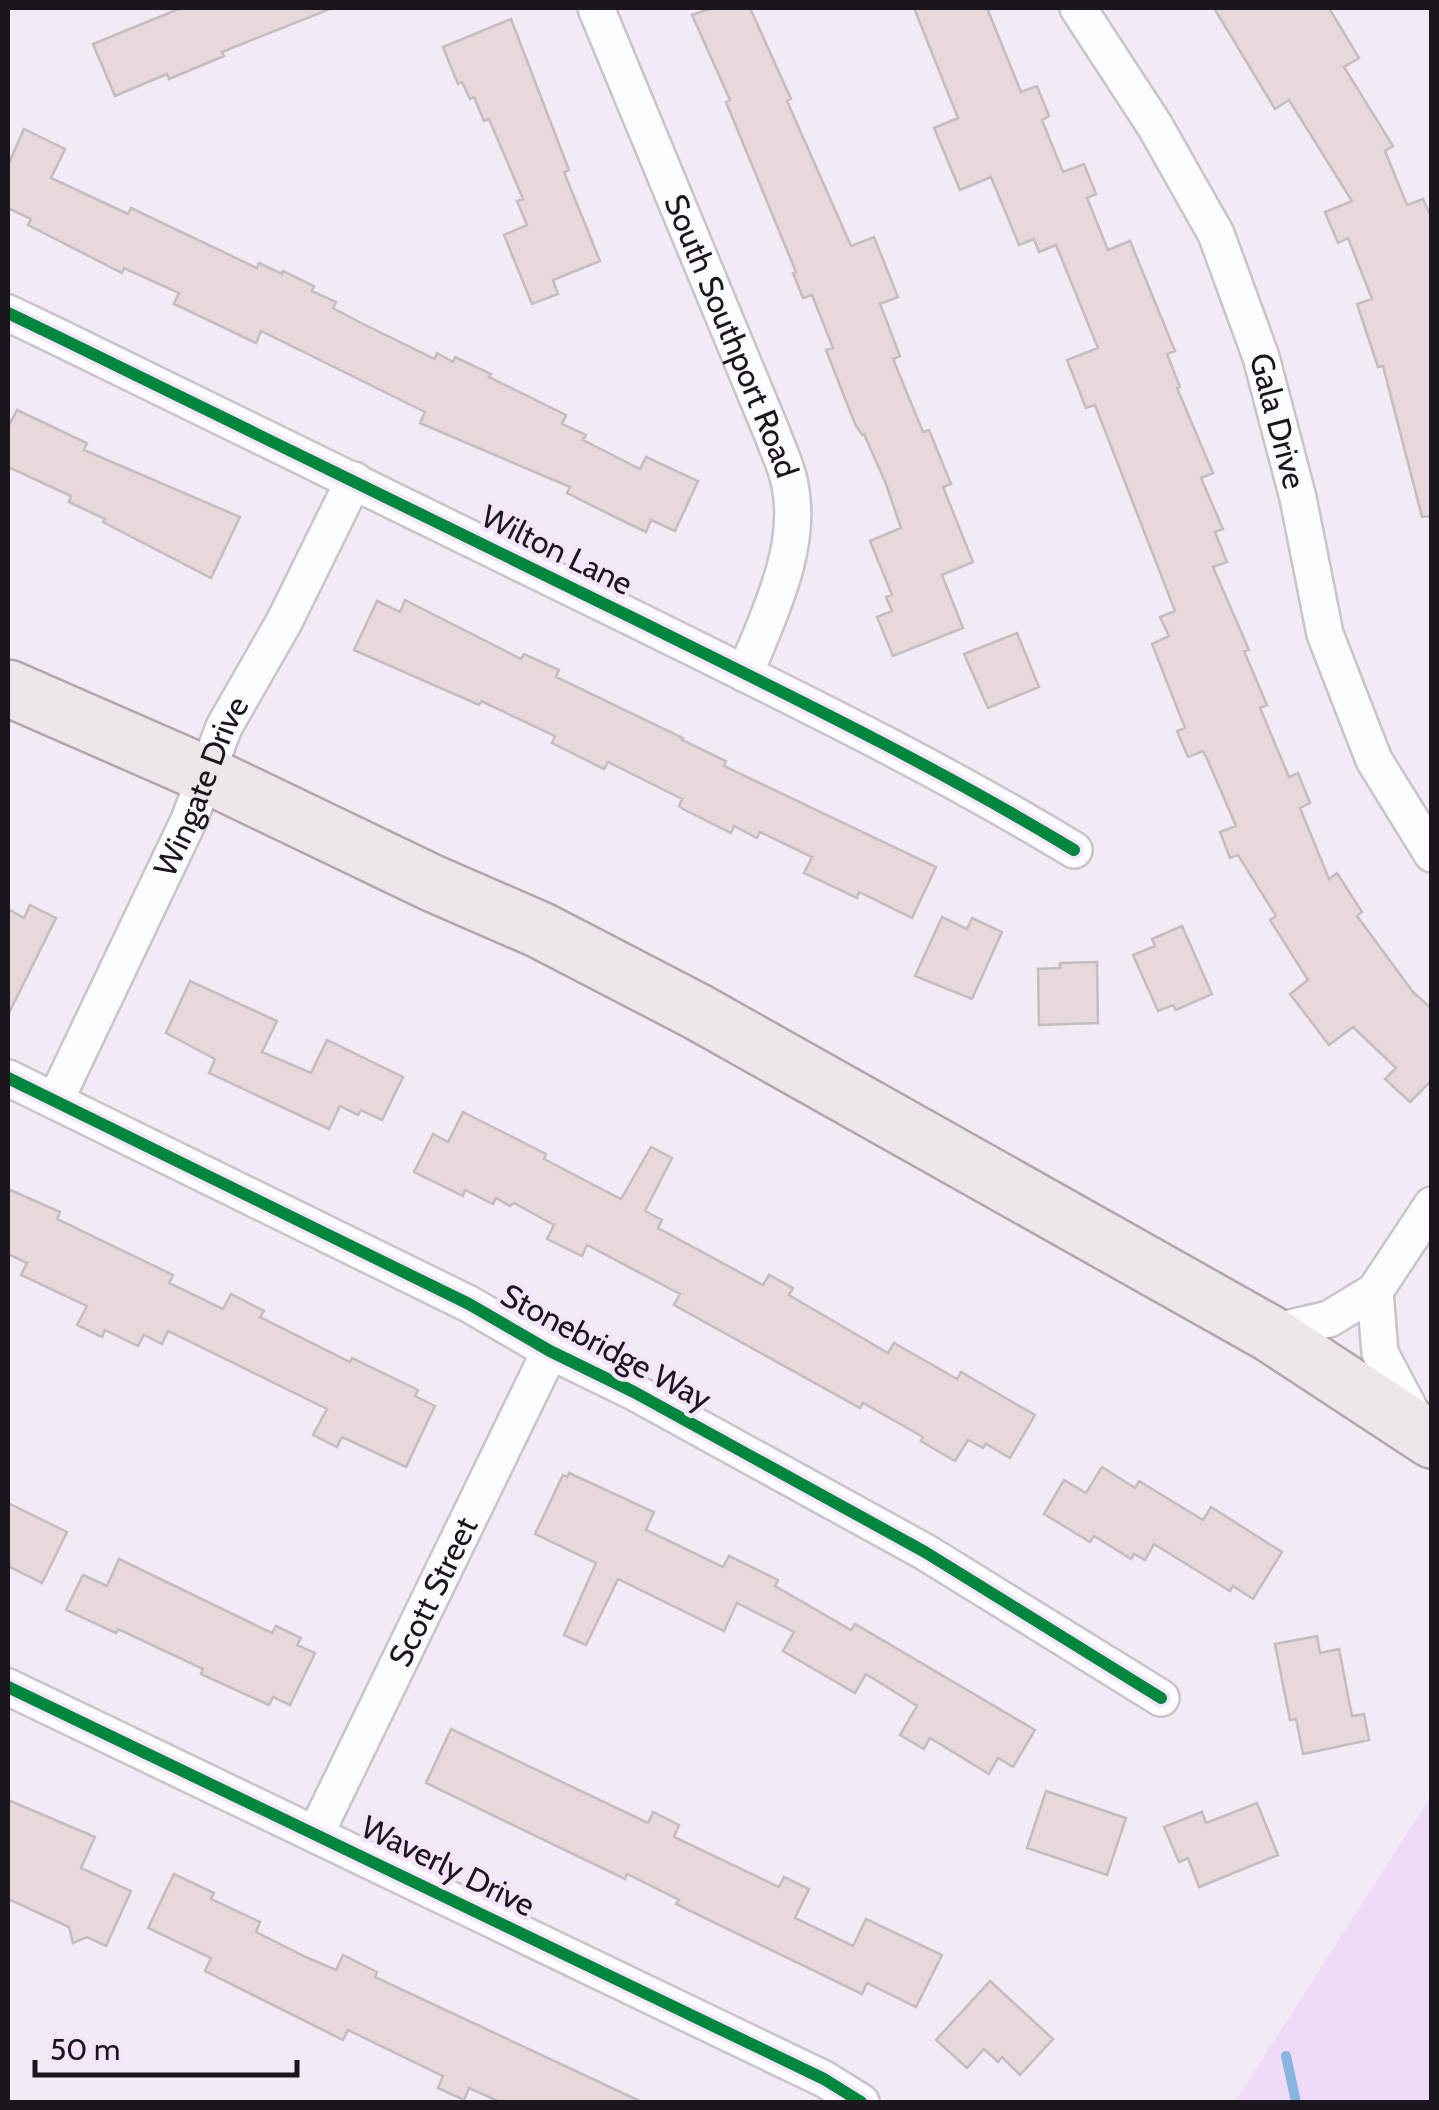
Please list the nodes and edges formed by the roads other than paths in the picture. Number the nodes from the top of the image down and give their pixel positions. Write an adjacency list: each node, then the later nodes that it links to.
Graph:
1 (596, 8): 5 (street, South Southport Road)
2 (1078, 8): 9 (street, Gala Drive)
3 (8, 313): 4 (street, Wilton Lane)
4 (354, 480): 5 (street, Wilton Lane); 7 (street, Wingate Drive)
5 (745, 674): 8 (street, Wilton Lane)
6 (8, 688): 7 (main road)
7 (206, 775): 11 (street, Wingate Drive); 14 (main road)
8 (1074, 850)
9 (1432, 854)
10 (8, 1078): 11 (street, Stonebridge Way)
11 (56, 1098): 15 (street, Stonebridge Way)
12 (1432, 1204): 13 (street)
13 (1375, 1292): 14 (street); 16 (street)
14 (1269, 1334): 16 (main road)
15 (550, 1351): 18 (street, Stonebridge Way); 19 (street, Scott Street)
16 (1427, 1437)
17 (8, 1686): 19 (street, Waverly Drive)
18 (1161, 1698)
19 (316, 1833): 20 (street, Waverly Drive)
20 (861, 2102)

